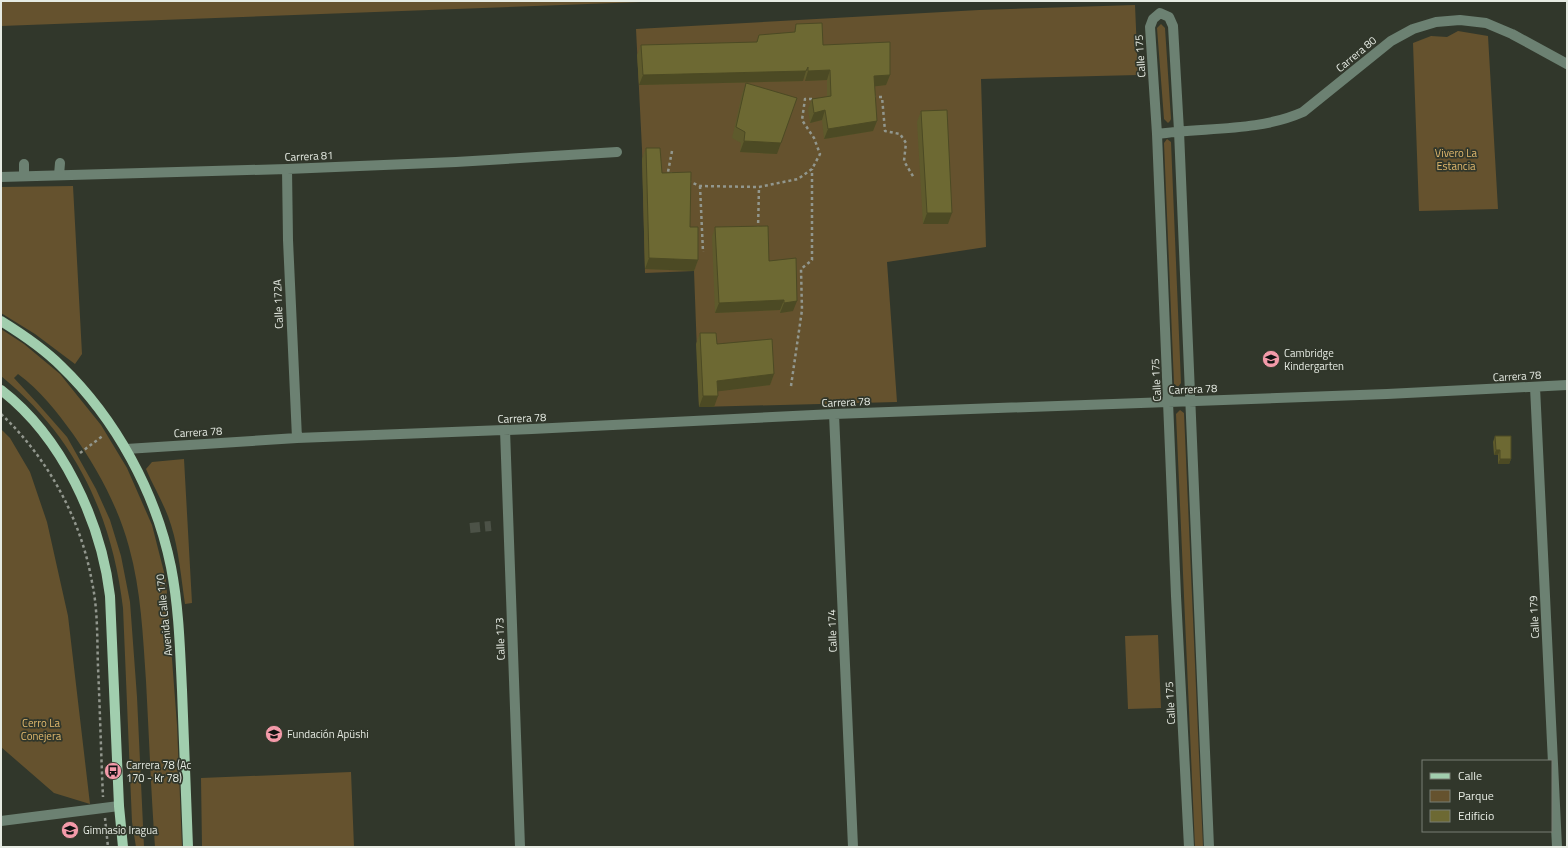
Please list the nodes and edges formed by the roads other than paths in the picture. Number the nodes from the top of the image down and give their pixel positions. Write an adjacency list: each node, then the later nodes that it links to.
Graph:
1 (1567, 64): 2 (street, Carrera 80)
2 (1179, 131): 3 (street, Carrera 80); 3 (street, Calle 175); 15 (street, Calle 175)
3 (1157, 134): 16 (street, Calle 175)
4 (617, 152): 7 (street, Carrera 81)
5 (60, 163): 8 (street)
6 (24, 164): 9 (street)
7 (287, 169): 8 (street, Carrera 81); 19 (street, Calle 172A)
8 (59, 175): 9 (street, Carrera 81)
9 (24, 176): 10 (street, Carrera 81)
10 (1, 177)
11 (1, 321): 20 (main road, Avenida Calle 170)
12 (1567, 385): 13 (street, Carrera 78)
13 (1535, 387): 15 (street, Carrera 78); 29 (street, Calle 179)
14 (1, 390): 21 (main road)
15 (1191, 400): 16 (street, Carrera 78); 28 (street, Calle 175)
16 (1169, 402): 17 (street, Carrera 78); 27 (street, Calle 175)
17 (834, 414): 18 (street, Carrera 78); 26 (street, Calle 174)
18 (505, 430): 19 (street, Carrera 78); 25 (street, Calle 173)
19 (297, 438): 20 (street, Carrera 78)
20 (126, 449): 24 (main road, Avenida Calle 170)
21 (119, 806): 22 (street); 23 (main road)
22 (1, 821)
23 (123, 847)
24 (188, 847)
25 (520, 847)
26 (853, 847)
27 (1189, 847)
28 (1209, 847)
29 (1557, 847)

